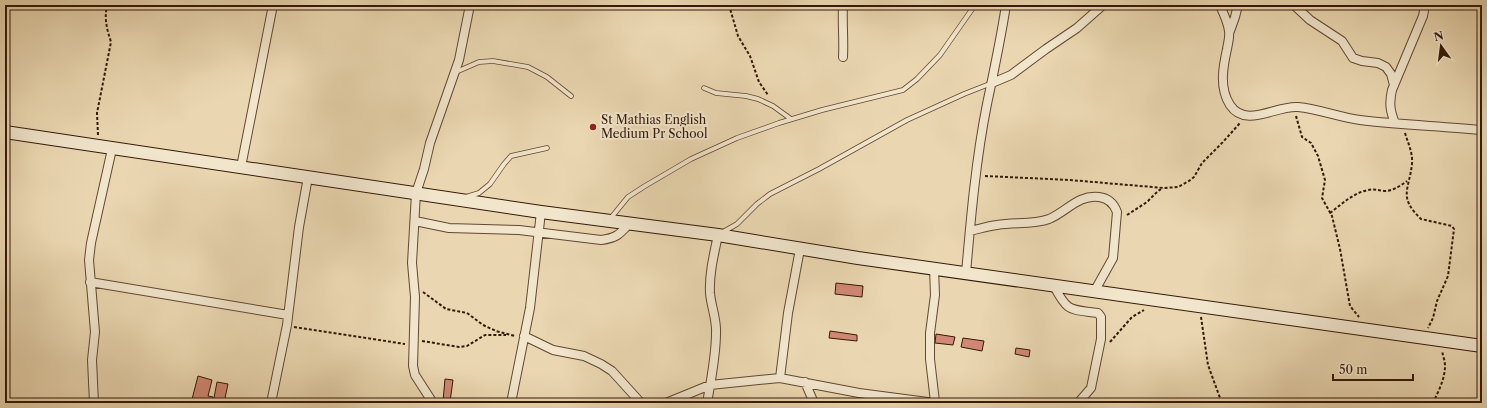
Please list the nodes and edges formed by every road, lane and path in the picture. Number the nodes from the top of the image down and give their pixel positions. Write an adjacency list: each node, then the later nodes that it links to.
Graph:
1 (107, 5): 27 (path)
2 (273, 5): 30 (street)
3 (470, 5): 15 (street)
4 (729, 5): 20 (path)
5 (843, 5): 14 (street)
6 (975, 5): 23 (lane)
7 (1006, 5): 16 (street)
8 (1102, 5): 16 (street)
9 (1220, 5): 13 (street)
10 (1238, 5): 13 (street)
11 (1294, 5): 17 (street)
12 (1425, 5): 17 (street)
13 (1230, 31): 22 (street)
14 (843, 57)
15 (456, 72): 19 (lane); 35 (street)
16 (992, 83): 31 (street); 45 (lane)
17 (1394, 85): 24 (street)
18 (704, 88): 20 (lane)
19 (571, 96)
20 (773, 106): 23 (lane)
21 (1294, 107): 22 (street); 24 (street); 38 (path)
22 (1248, 116): 34 (path)
23 (791, 119): 40 (lane)
24 (1398, 123): 25 (street); 33 (path)
25 (1482, 130)
26 (5, 132): 27 (main road)
27 (98, 146): 29 (main road)
28 (547, 148): 36 (lane)
29 (112, 149): 30 (main road); 49 (street)
30 (241, 167): 32 (main road)
31 (976, 176): 34 (path); 43 (street)
32 (308, 177): 35 (main road); 55 (street)
33 (1408, 181): 38 (path); 60 (path)
34 (1164, 188): 42 (path)
35 (416, 193): 36 (main road); 39 (street)
36 (458, 199): 37 (main road)
37 (541, 212): 40 (main road); 44 (street)
38 (1330, 213): 57 (path)
39 (414, 221): 44 (street); 50 (street)
40 (608, 221): 41 (main road)
41 (629, 224): 44 (street); 45 (main road)
42 (1117, 224): 43 (street); 52 (street)
43 (970, 231): 48 (street)
44 (539, 232): 59 (street)
45 (718, 235): 46 (main road); 67 (street)
46 (800, 248): 47 (main road); 65 (street)
47 (934, 268): 48 (main road); 76 (street)
48 (966, 273): 51 (main road)
49 (90, 282): 55 (street); 68 (street)
50 (414, 283): 58 (path); 62 (street)
51 (1054, 286): 52 (main road); 64 (street)
52 (1094, 292): 53 (main road)
53 (1162, 301): 54 (main road); 64 (path)
54 (1199, 306): 57 (main road); 78 (path)
55 (288, 315): 56 (street)
56 (287, 325): 62 (path); 69 (street)
57 (1367, 330): 60 (main road)
58 (509, 335): 59 (path); 62 (path)
59 (524, 337): 71 (street); 72 (street)
60 (1424, 338): 61 (main road)
61 (1440, 340): 63 (main road); 79 (path)
62 (414, 343): 70 (street)
63 (1482, 346)
64 (1096, 358): 77 (street)
65 (780, 378): 66 (street); 67 (street)
66 (805, 382): 75 (street); 76 (street)
67 (710, 385): 73 (street); 74 (street)
68 (94, 403)
69 (271, 403)
70 (433, 403)
71 (511, 403)
72 (641, 403)
73 (666, 403)
74 (706, 403)
75 (814, 403)
76 (935, 403)
77 (1078, 403)
78 (1223, 403)
79 (1433, 403)

